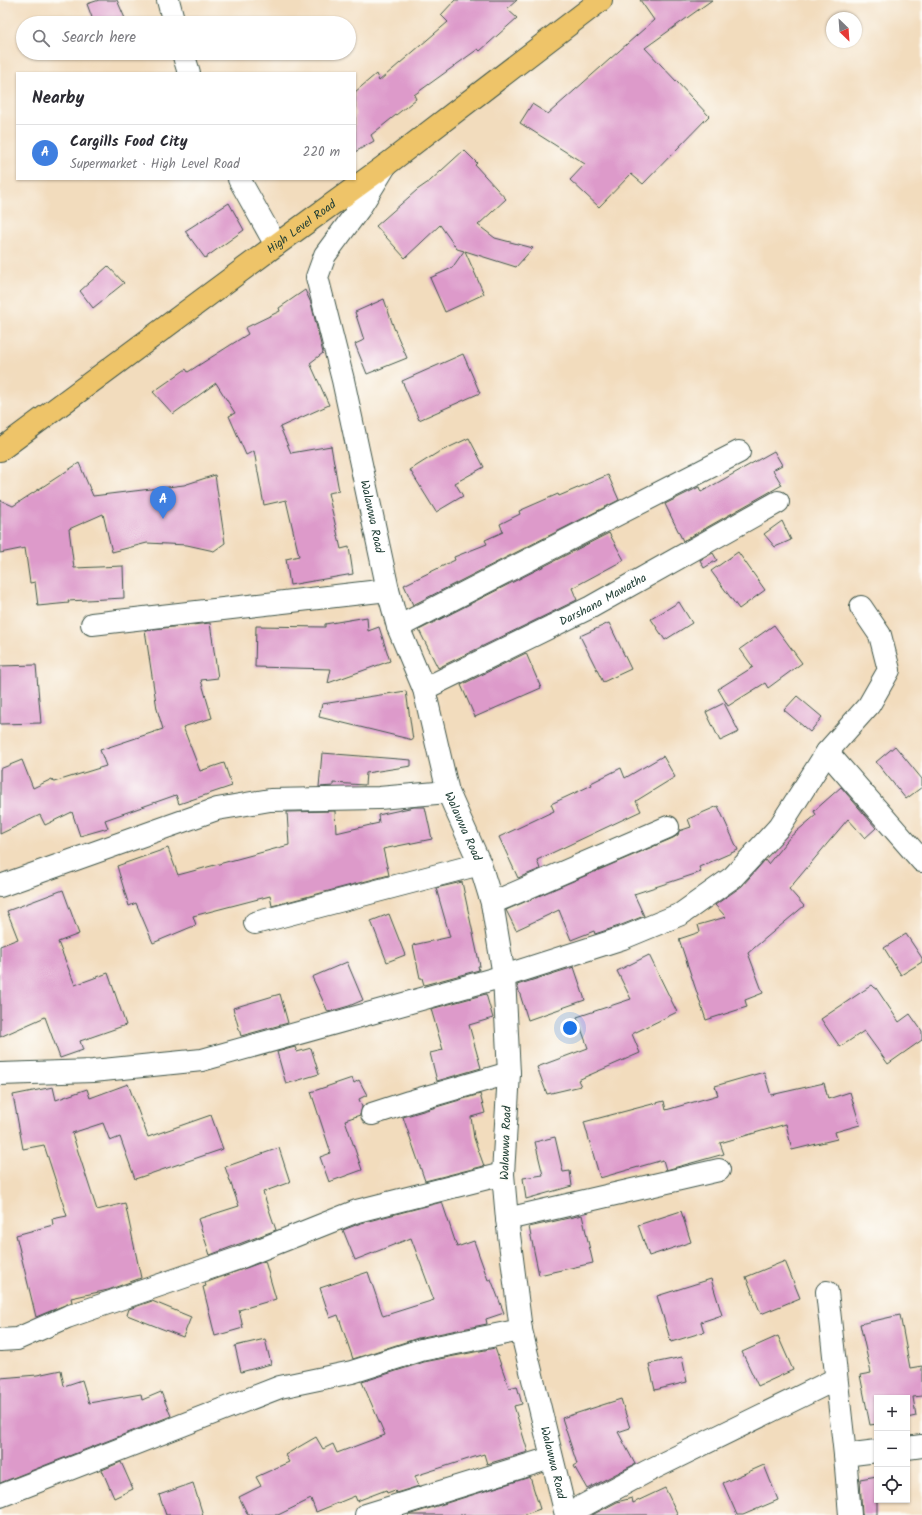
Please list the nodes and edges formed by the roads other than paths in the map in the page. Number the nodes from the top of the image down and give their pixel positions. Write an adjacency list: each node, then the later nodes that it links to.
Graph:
1 (168, 0): 3 (street)
2 (601, 0): 6 (highway, High Level Road)
3 (172, 16)
4 (185, 60): 5 (street)
5 (189, 72)
6 (386, 165): 8 (highway, High Level Road); 12 (street, Walawwa Road)
7 (241, 180): 8 (street)
8 (276, 245): 9 (highway, High Level Road)
9 (0, 450)
10 (739, 452): 15 (street)
11 (778, 502): 16 (street, Darshana Mawatha)
12 (388, 590): 14 (street); 15 (street, Walawwa Road)
13 (861, 607): 17 (street)
14 (92, 624)
15 (398, 627): 16 (street, Walawwa Road)
16 (424, 688): 18 (street, Walawwa Road)
17 (827, 752): 20 (street); 25 (street)
18 (448, 792): 21 (street, Walawwa Road); 22 (street)
19 (668, 827): 23 (street)
20 (922, 861)
21 (480, 864): 23 (street, Walawwa Road); 24 (street)
22 (0, 886)
23 (492, 903): 25 (street, Walawwa Road)
24 (255, 923)
25 (504, 976): 26 (street, Walawwa Road); 27 (street)
26 (509, 1073): 28 (street); 30 (street, Walawwa Road)
27 (0, 1074)
28 (372, 1114)
29 (719, 1170): 31 (street)
30 (503, 1174): 31 (street, Walawwa Road); 34 (street)
31 (507, 1219): 33 (street, Walawwa Road)
32 (827, 1292): 35 (street)
33 (521, 1330): 40 (street, Walawwa Road); 41 (street)
34 (0, 1340)
35 (836, 1379): 39 (street); 43 (street)
36 (922, 1446): 37 (street)
37 (910, 1448)
38 (874, 1451): 39 (street)
39 (845, 1454): 44 (street)
40 (551, 1458): 42 (street); 43 (street, Walawwa Road)
41 (0, 1496)
42 (366, 1515)
43 (566, 1515)
44 (850, 1515)

